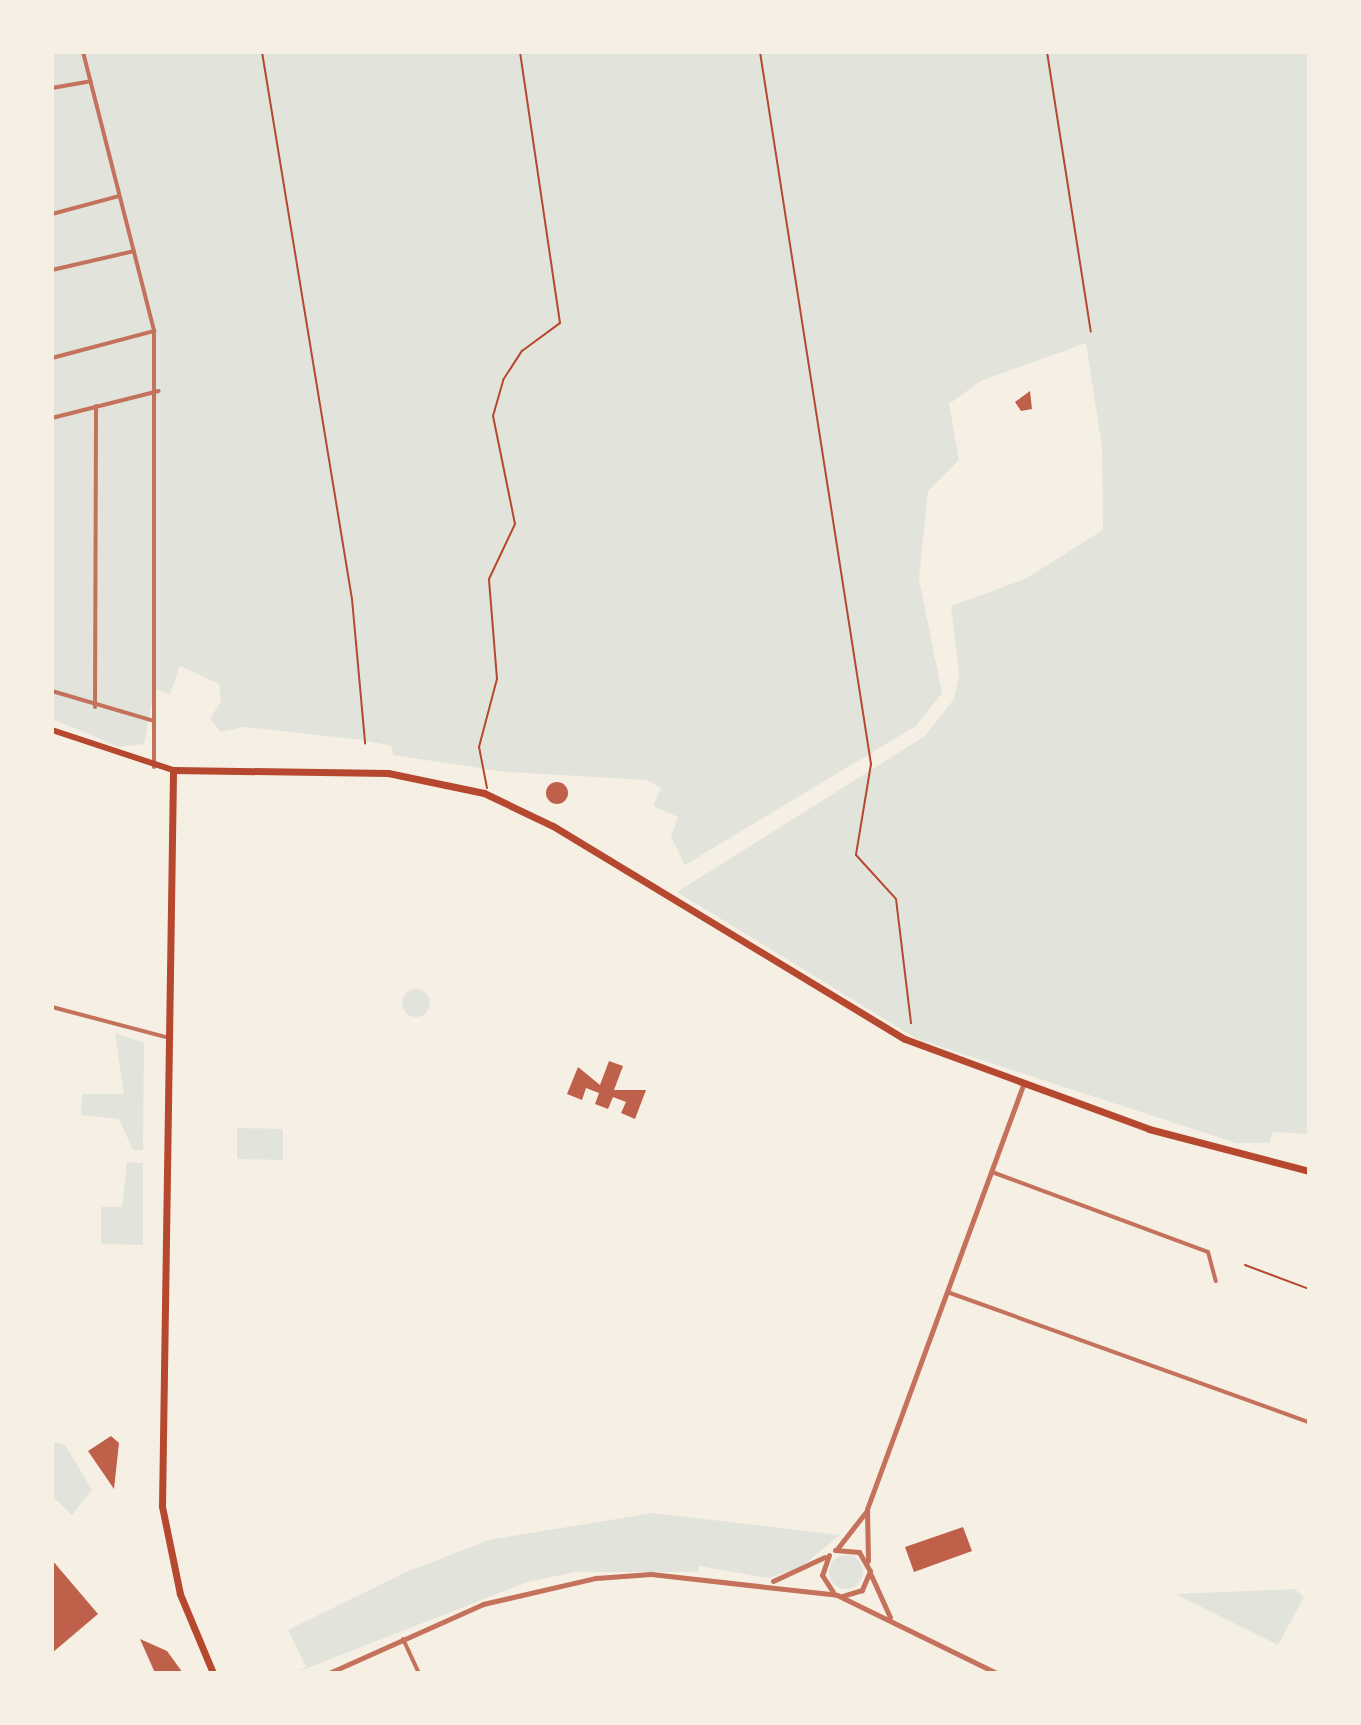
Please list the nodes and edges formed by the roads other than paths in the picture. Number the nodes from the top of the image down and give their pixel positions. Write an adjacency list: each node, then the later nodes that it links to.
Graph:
1 (83, 52): 2 (street)
2 (90, 81): 3 (street); 4 (street)
3 (52, 88)
4 (120, 196): 5 (street); 6 (street)
5 (52, 214)
6 (134, 251): 7 (street); 8 (street)
7 (52, 270)
8 (154, 331): 9 (street); 10 (street)
9 (52, 358)
10 (159, 391): 11 (street); 15 (street)
11 (96, 406): 12 (street); 14 (street)
12 (52, 418)
13 (52, 691): 14 (street)
14 (95, 707): 15 (street)
15 (154, 721): 17 (street)
16 (52, 730): 17 (main road)
17 (154, 767): 18 (main road)
18 (173, 770): 20 (main road); 21 (main road)
19 (52, 1007): 20 (street)
20 (171, 1038): 36 (main road)
21 (1023, 1084): 22 (main road); 23 (street)
22 (1309, 1171)
23 (992, 1172): 24 (street); 25 (street)
24 (1216, 1281)
25 (950, 1293): 26 (street); 27 (street)
26 (1309, 1422)
27 (867, 1509): 28 (street); 30 (street)
28 (835, 1550): 29 (street); 30 (street)
29 (829, 1555): 32 (street); 33 (street)
30 (868, 1561): 31 (street)
31 (870, 1571): 33 (street); 34 (street)
32 (769, 1582): 33 (street); 35 (street)
33 (837, 1595): 34 (street)
34 (893, 1621): 39 (street)
35 (403, 1639): 37 (street); 38 (street)
36 (213, 1673)
37 (329, 1673)
38 (419, 1673)
39 (996, 1673)

